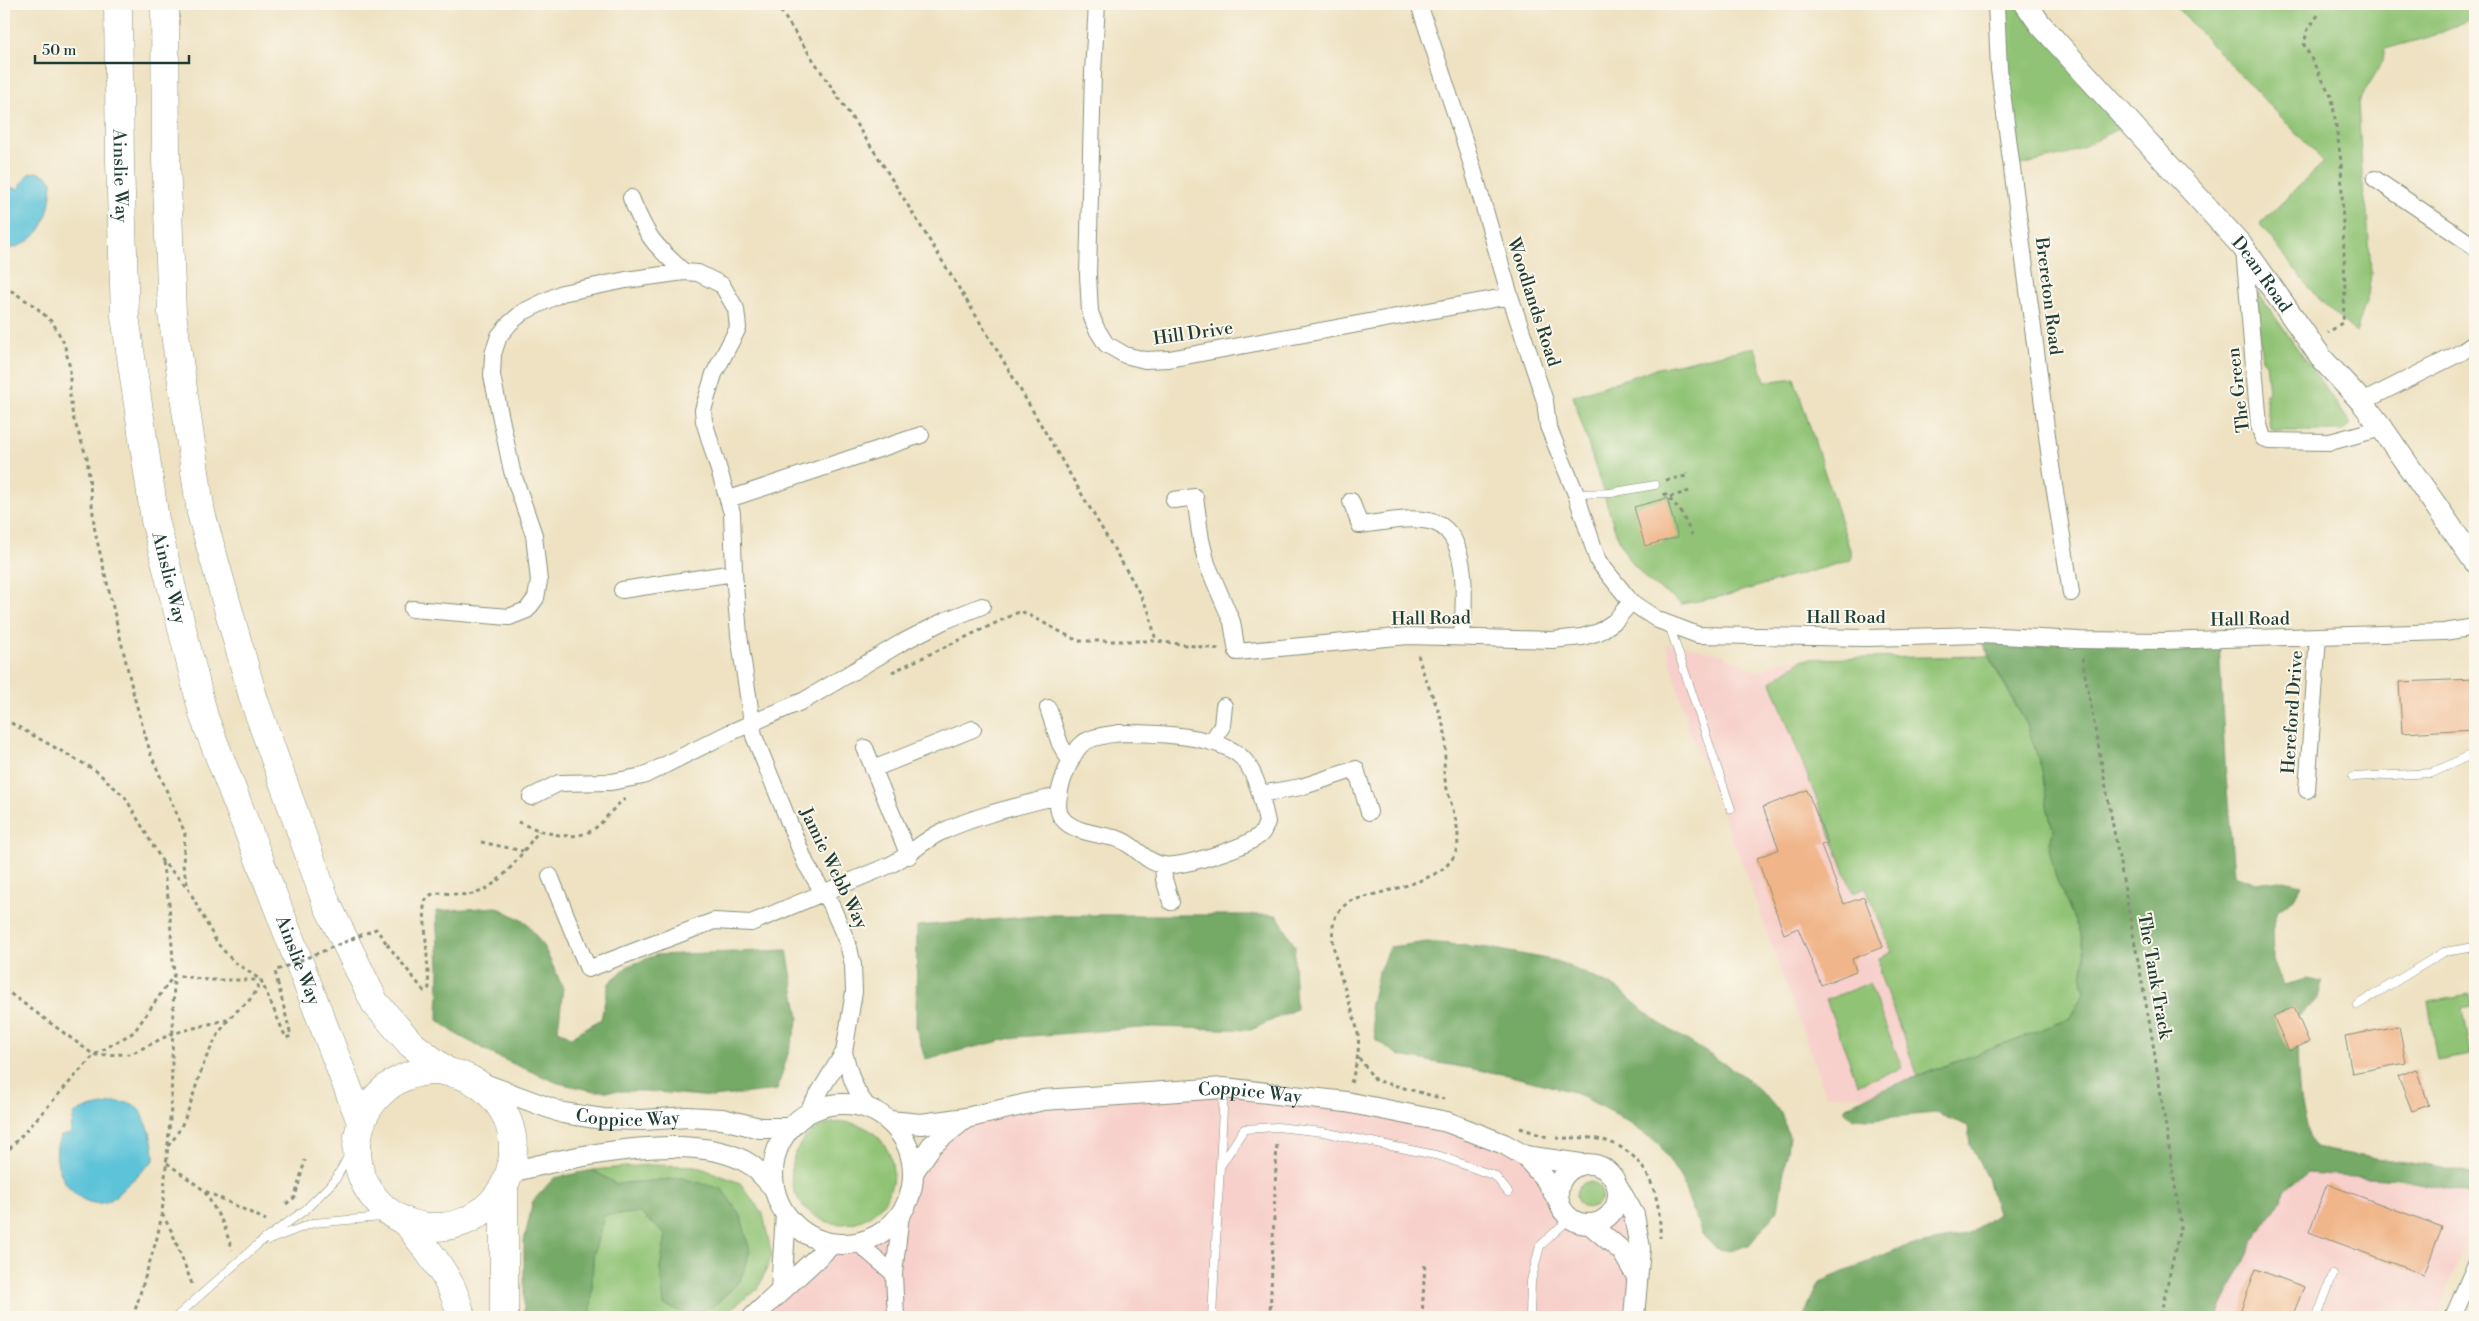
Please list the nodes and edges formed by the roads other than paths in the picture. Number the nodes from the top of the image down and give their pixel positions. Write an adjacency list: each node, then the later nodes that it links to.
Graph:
1 (118, 4): 65 (highway, Ainslie Way)
2 (165, 4): 57 (highway)
3 (1097, 4): 12 (street, Hill Drive)
4 (1420, 4): 12 (street, Woodlands Road)
5 (1996, 4): 25 (street, Brereton Road)
6 (2026, 4): 10 (main road, Dean Road)
7 (2375, 179): 9 (street)
8 (632, 198): 11 (street)
9 (2475, 246)
10 (2244, 247): 14 (main road, Dean Road); 15 (street, The Green)
11 (684, 272): 19 (street, Jamie Webb Way); 28 (street)
12 (1510, 296): 18 (street, Woodlands Road)
13 (2475, 343): 14 (street)
14 (2362, 402): 15 (main road, Dean Road)
15 (2382, 428): 22 (main road, Dean Road)
16 (921, 434): 19 (street)
17 (1656, 485): 18 (lane)
18 (1576, 494): 26 (street, Woodlands Road)
19 (729, 498): 23 (street, Jamie Webb Way)
20 (1174, 500): 31 (street, Hall Road)
21 (1351, 501): 31 (street)
22 (2475, 562)
23 (734, 572): 24 (street); 36 (street, Jamie Webb Way)
24 (622, 590)
25 (2071, 593)
26 (1631, 602): 29 (street, Hall Road); 31 (street, Hall Road)
27 (982, 606): 36 (street)
28 (412, 609)
29 (1668, 624): 32 (street, Hall Road); 47 (lane)
30 (2474, 630): 32 (street, Hall Road)
31 (1462, 636)
32 (2318, 637): 43 (street, Hereford Drive)
33 (1224, 706): 37 (street)
34 (1048, 708): 40 (street)
35 (973, 729): 41 (street)
36 (753, 730): 46 (street); 52 (street, Jamie Webb Way)
37 (1212, 741): 40 (street); 44 (street)
38 (865, 748): 41 (street)
39 (2475, 753): 42 (lane)
40 (1070, 761): 45 (street)
41 (873, 769): 49 (street)
42 (2353, 777)
43 (2307, 790)
44 (1260, 794): 48 (street); 50 (street)
45 (1058, 796): 49 (street); 50 (street)
46 (531, 797)
47 (1731, 809)
48 (1369, 812)
49 (908, 856): 52 (street)
50 (1163, 865): 53 (street)
51 (550, 876): 52 (street)
52 (824, 893): 56 (street, Jamie Webb Way)
53 (1171, 902)
54 (2475, 947): 55 (lane)
55 (2357, 1005)
56 (844, 1052): 60 (street, Jamie Webb Way); 61 (street, Jamie Webb Way)
57 (446, 1071): 58 (highway); 65 (highway)
58 (472, 1080): 64 (street, Coppice Way); 70 (highway)
59 (1224, 1088): 62 (street, Coppice Way); 66 (street, Coppice Way); 68 (lane)
60 (870, 1109): 61 (street); 63 (street)
61 (806, 1114): 64 (street)
62 (966, 1118): 63 (street, Coppice Way); 69 (street, Coppice Way)
63 (889, 1121): 69 (street)
64 (789, 1128): 71 (street)
65 (359, 1132): 77 (highway); 79 (lane)
66 (1525, 1156): 67 (street, Coppice Way); 74 (street, Coppice Way)
67 (1581, 1164): 72 (street); 74 (street)
68 (1221, 1166): 73 (lane); 92 (lane)
69 (914, 1171): 75 (street)
70 (507, 1179): 71 (street, Coppice Way); 77 (highway); 89 (highway)
71 (773, 1187): 76 (street)
72 (1618, 1187): 78 (street); 85 (street)
73 (1508, 1192)
74 (1565, 1210): 78 (street); 93 (lane)
75 (901, 1214): 81 (street); 83 (street)
76 (786, 1215): 80 (street); 86 (street)
77 (400, 1219): 79 (lane); 88 (highway)
78 (1590, 1224): 85 (street)
79 (258, 1244): 87 (lane)
80 (832, 1244): 81 (street); 86 (street)
81 (858, 1244): 83 (street)
82 (2475, 1266): 96 (street)
83 (894, 1274): 91 (street)
84 (2333, 1274): 95 (lane)
85 (1636, 1275): 94 (street)
86 (781, 1290): 90 (street)
87 (176, 1317)
88 (461, 1317)
89 (504, 1317)
90 (753, 1317)
91 (896, 1317)
92 (1212, 1317)
93 (1530, 1317)
94 (1634, 1317)
95 (2317, 1317)
96 (2453, 1317)

